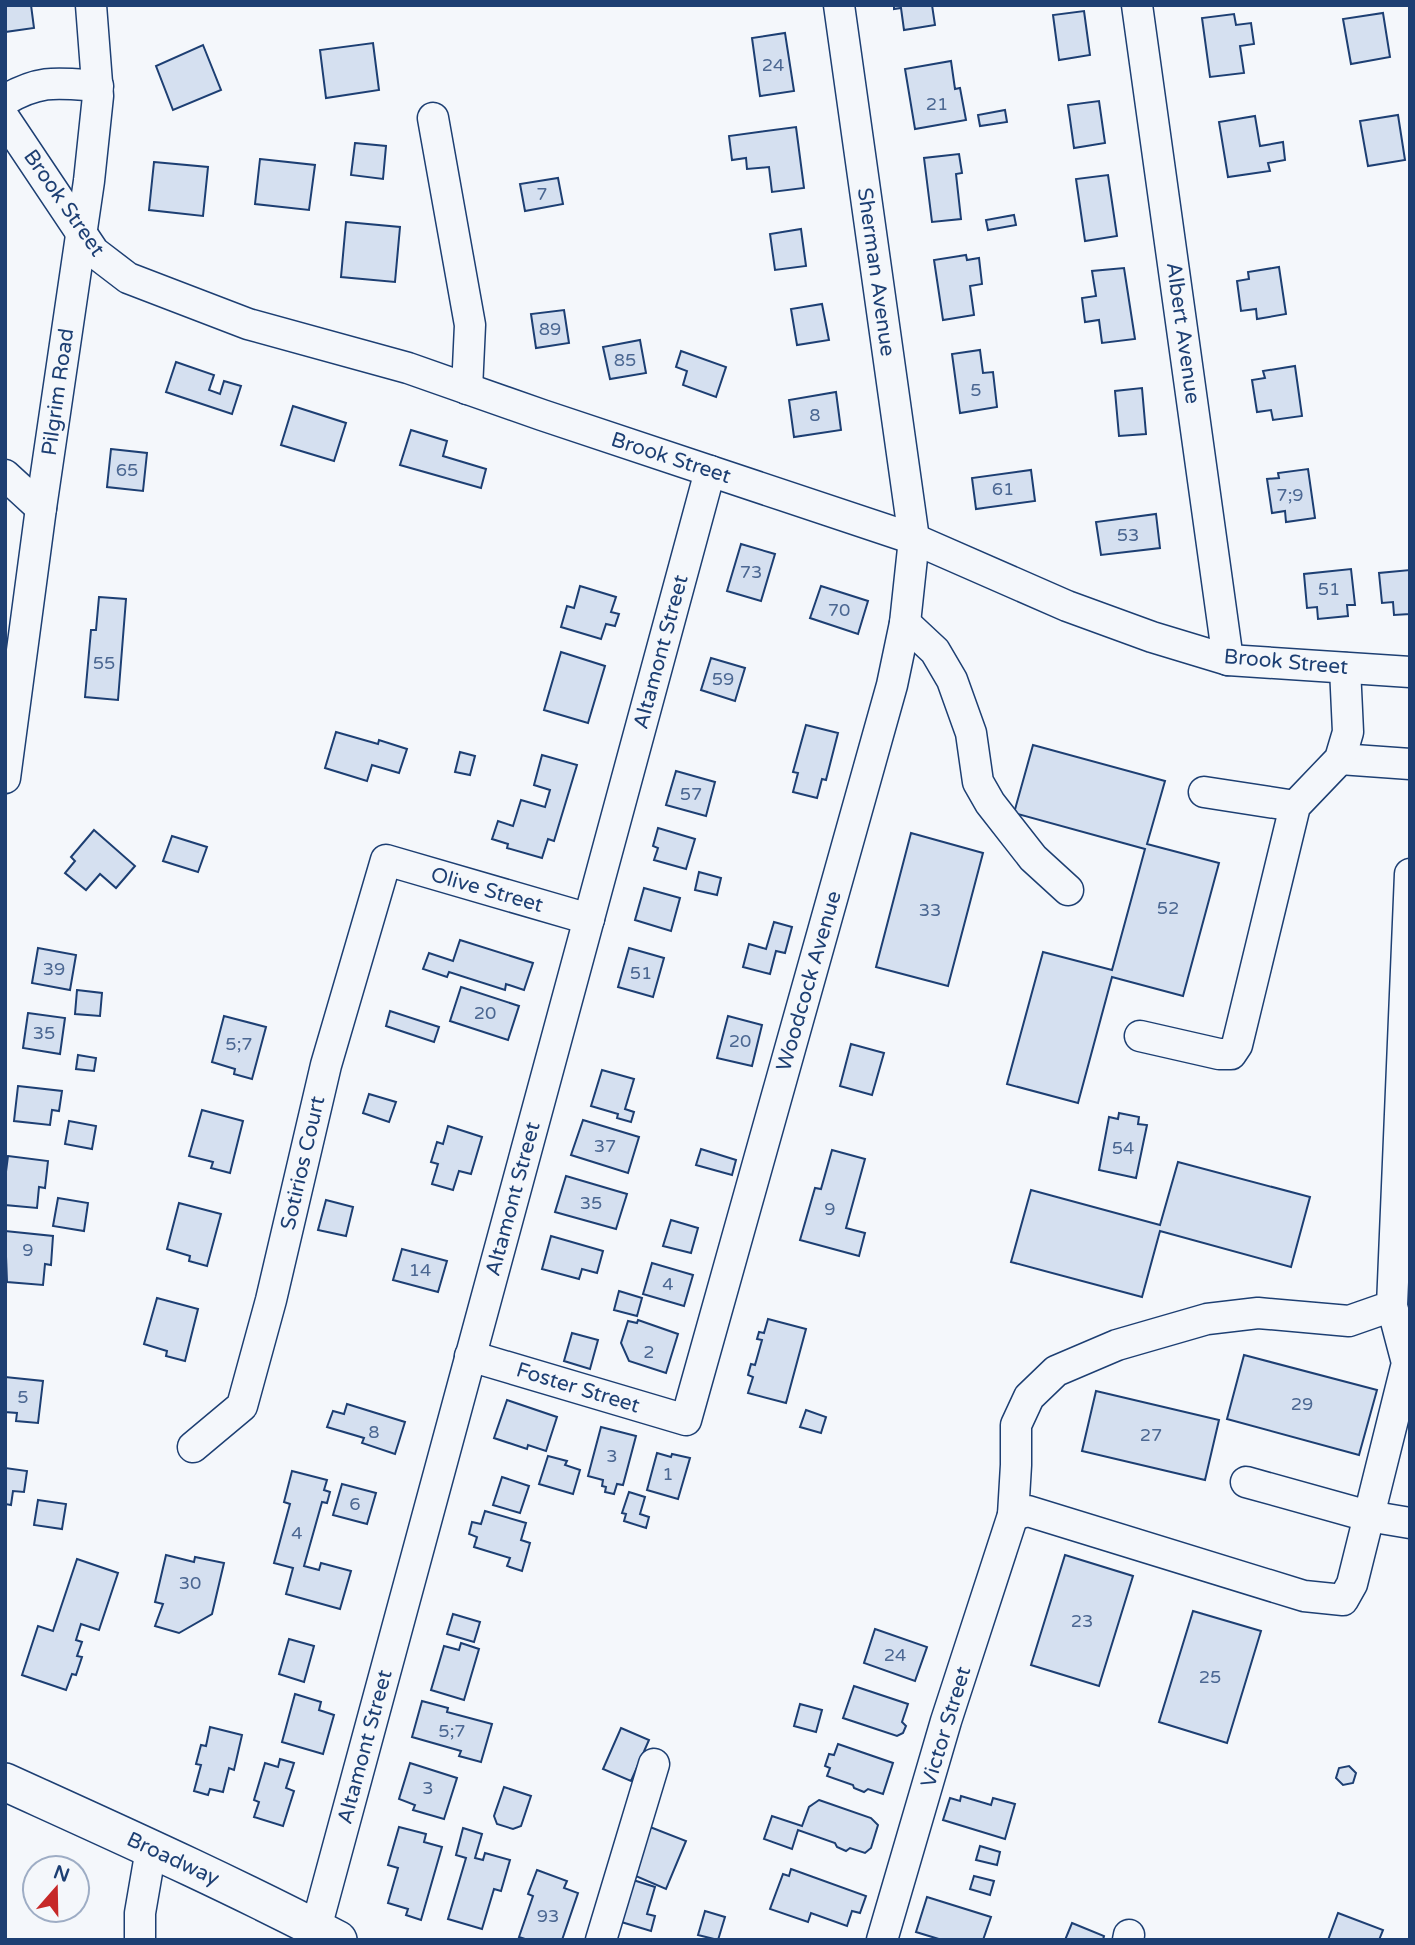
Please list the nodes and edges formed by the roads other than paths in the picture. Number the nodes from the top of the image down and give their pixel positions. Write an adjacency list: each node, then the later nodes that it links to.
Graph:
1 (91, 5): 4 (street, Pilgrim Road)
2 (839, 5): 13 (street, Sherman Avenue)
3 (1137, 5): 15 (street, Albert Avenue)
4 (98, 86): 5 (street); 8 (street, Pilgrim Road)
5 (5, 100)
6 (433, 118): 9 (street)
7 (5, 119): 8 (street, Brook Street)
8 (81, 234): 9 (street, Brook Street); 12 (street, Pilgrim Road)
9 (467, 389): 10 (street, Brook Street)
10 (710, 471): 13 (street, Brook Street); 26 (street, Altamont Street)
11 (5, 475): 12 (street)
12 (41, 508): 20 (street, Pilgrim Road)
13 (914, 539): 14 (street, Woodcock Avenue); 15 (street, Brook Street)
14 (905, 623): 25 (street); 31 (street, Woodcock Avenue)
15 (1228, 660): 16 (street, Brook Street)
16 (1345, 668): 17 (street, Brook Street); 18 (street)
17 (1410, 671)
18 (1340, 760): 19 (street); 22 (street)
19 (1410, 764)
20 (5, 778)
21 (1204, 792): 22 (street)
22 (1295, 806): 27 (street)
23 (386, 860): 26 (street, Olive Street); 32 (street, Sotirios Court)
24 (1410, 874): 28 (street)
25 (1068, 890)
26 (589, 919): 29 (street, Altamont Street)
27 (1140, 1037)
28 (1392, 1306): 30 (street); 34 (street, Victor Street)
29 (470, 1356): 31 (street, Foster Street); 40 (street, Altamont Street)
30 (1408, 1364): 35 (street)
31 (686, 1420)
32 (193, 1447)
33 (1246, 1482): 35 (street)
34 (1013, 1515): 35 (street); 43 (street, Victor Street)
35 (1368, 1516): 36 (street)
36 (1410, 1523)
37 (654, 1764): 42 (street)
38 (5, 1783): 39 (main road, Broadway)
39 (151, 1849): 40 (main road, Broadway); 41 (street)
40 (327, 1934)
41 (140, 1940)
42 (601, 1940)
43 (882, 1940)

